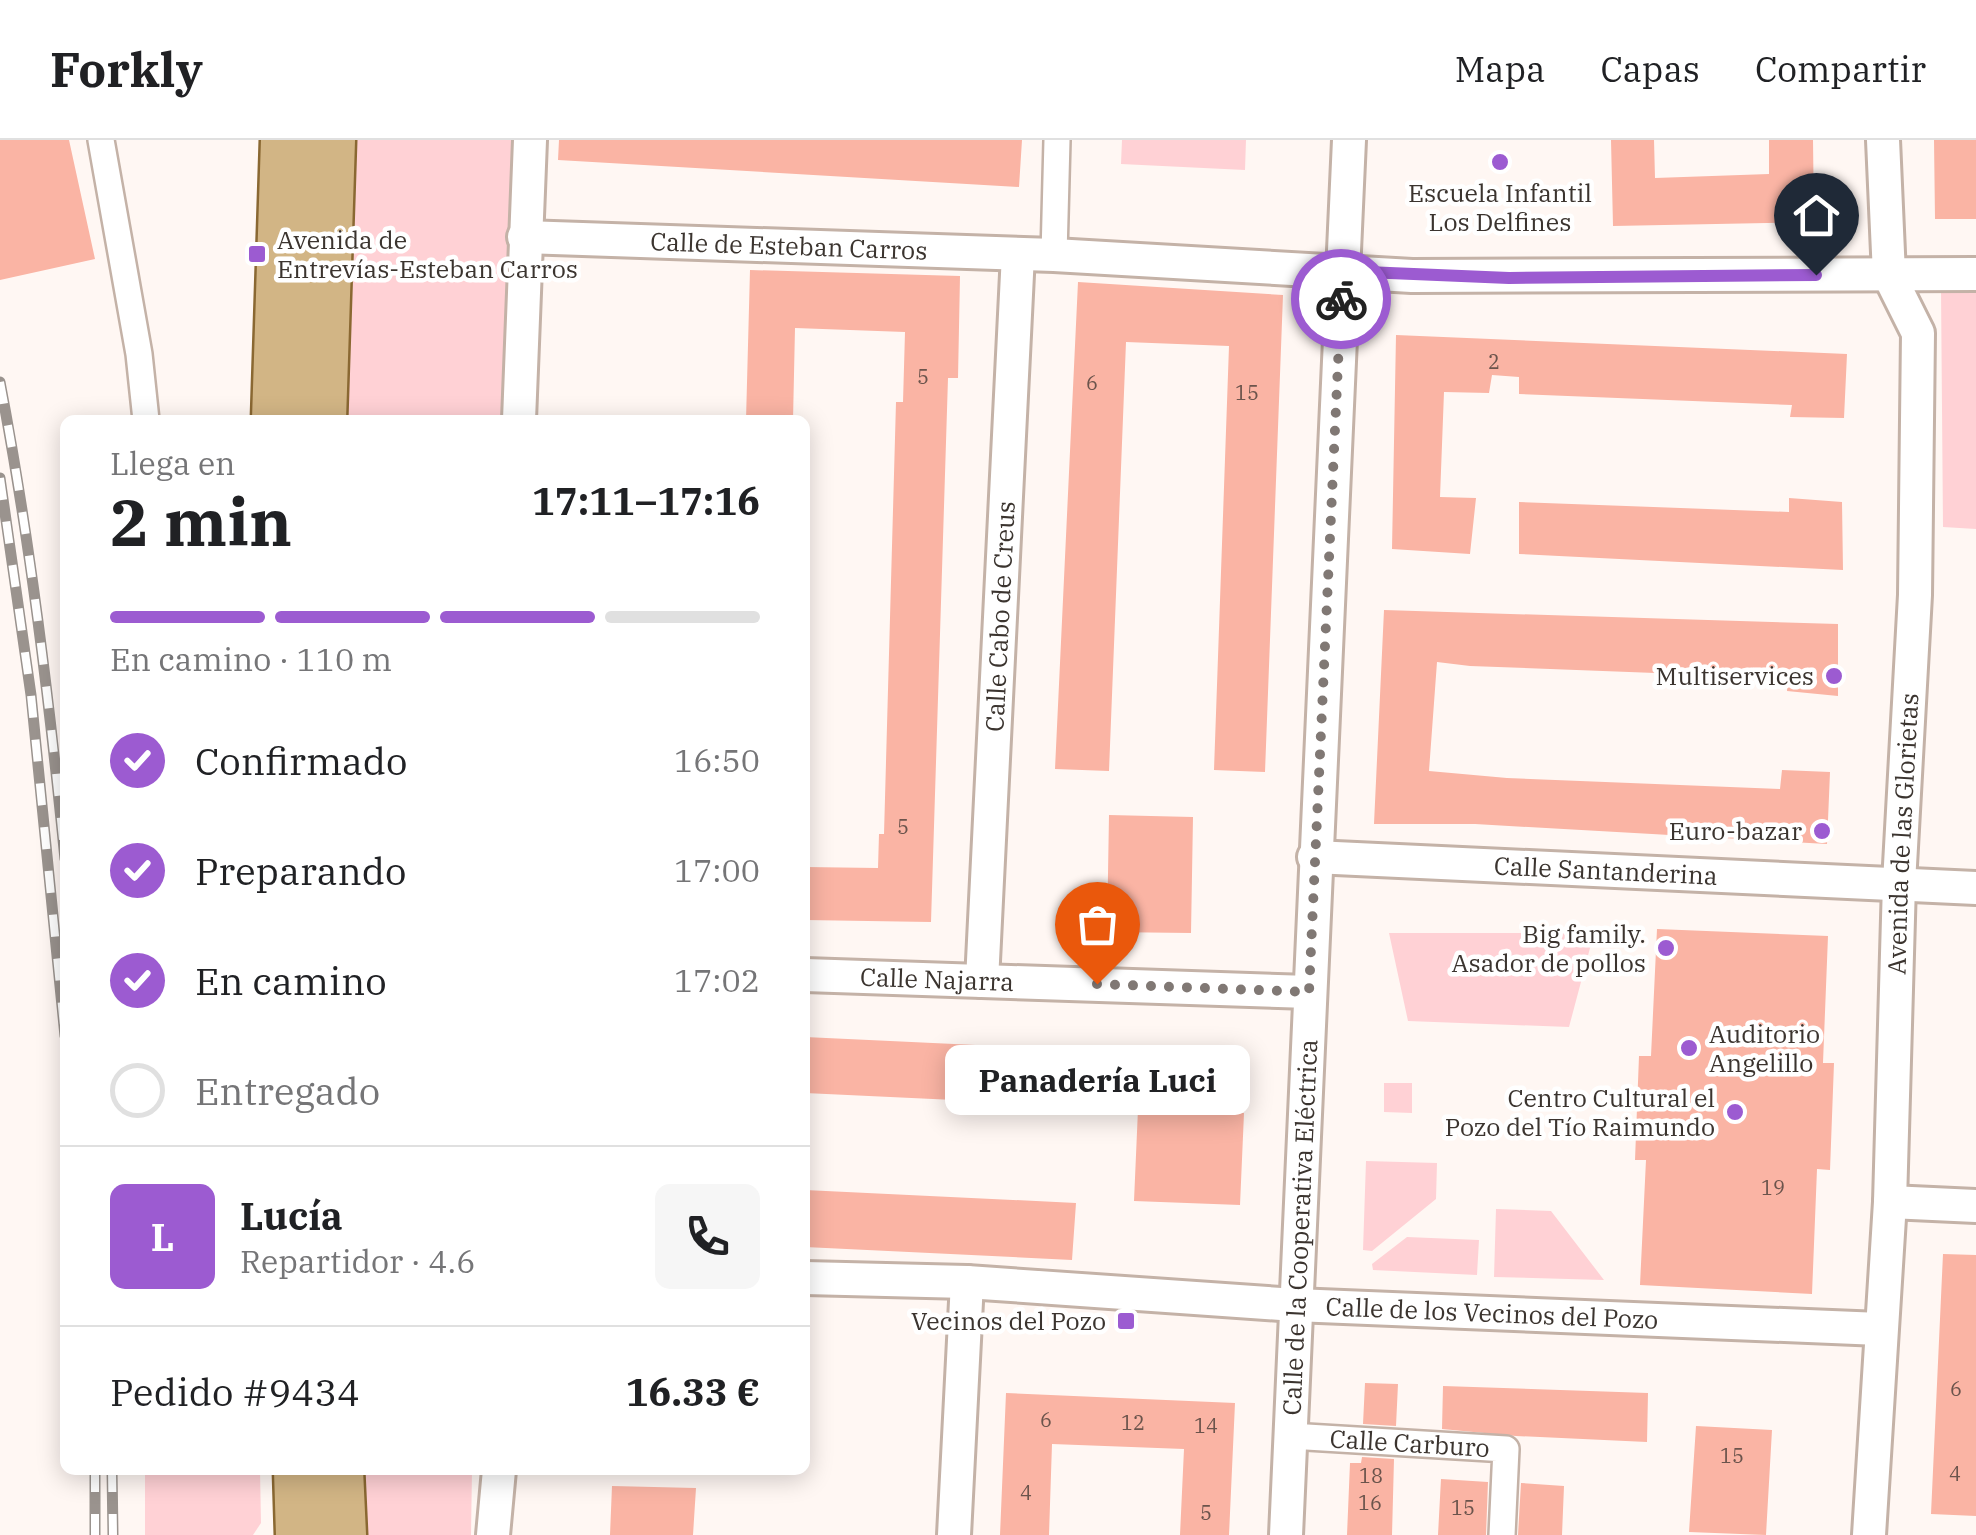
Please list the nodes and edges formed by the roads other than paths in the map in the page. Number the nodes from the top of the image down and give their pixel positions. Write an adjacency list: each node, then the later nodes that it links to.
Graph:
1 (101, 140): 14 (street)
2 (286, 140): 15 (main road)
3 (330, 140): 16 (main road)
4 (530, 140): 8 (street)
5 (1057, 140): 10 (street)
6 (1349, 140): 11 (street, Calle de la Cooperativa Eléctrica)
7 (1883, 140): 13 (street, Avenida de las Glorietas)
8 (524, 238): 9 (street, Calle de Esteban Carros); 17 (street)
9 (1018, 254): 10 (street, Calle de Esteban Carros); 22 (street, Calle Cabo de Creus)
10 (1054, 256): 11 (street, Calle de Esteban Carros)
11 (1342, 271): 13 (street, Calle de Esteban Carros); 18 (street, Calle de la Cooperativa Eléctrica)
12 (1976, 274): 13 (street, Calle de Esteban Carros)
13 (1889, 275): 19 (street, Avenida de las Glorietas)
14 (145, 415)
15 (277, 415)
16 (321, 415)
17 (519, 415)
18 (1314, 858): 19 (street, Calle Santanderina); 23 (street, Calle de la Cooperativa Eléctrica)
19 (1899, 883): 20 (street, Calle Santanderina); 24 (street, Avenida de las Glorietas)
20 (1976, 888)
21 (810, 975): 22 (street, Calle Najarra)
22 (982, 981): 23 (street, Calle Najarra)
23 (1309, 992): 28 (street, Calle de la Cooperativa Eléctrica)
24 (1890, 1202): 25 (street); 29 (street, Avenida de las Glorietas)
25 (1976, 1206)
26 (810, 1278): 27 (street, Calle de los Vecinos del Pozo)
27 (968, 1282): 28 (street, Calle de los Vecinos del Pozo); 37 (street)
28 (1296, 1304): 29 (street, Calle de los Vecinos del Pozo); 30 (street, Calle de la Cooperativa Eléctrica)
29 (1880, 1329): 40 (street, Avenida de las Glorietas)
30 (1290, 1436): 38 (street, Calle de la Cooperativa Eléctrica); 39 (street, Calle Carburo)
31 (299, 1475): 34 (main road)
32 (338, 1475): 35 (main road)
33 (499, 1475): 36 (street)
34 (301, 1535)
35 (341, 1535)
36 (493, 1535)
37 (954, 1535)
38 (1286, 1535)
39 (1502, 1535)
40 (1869, 1535)

